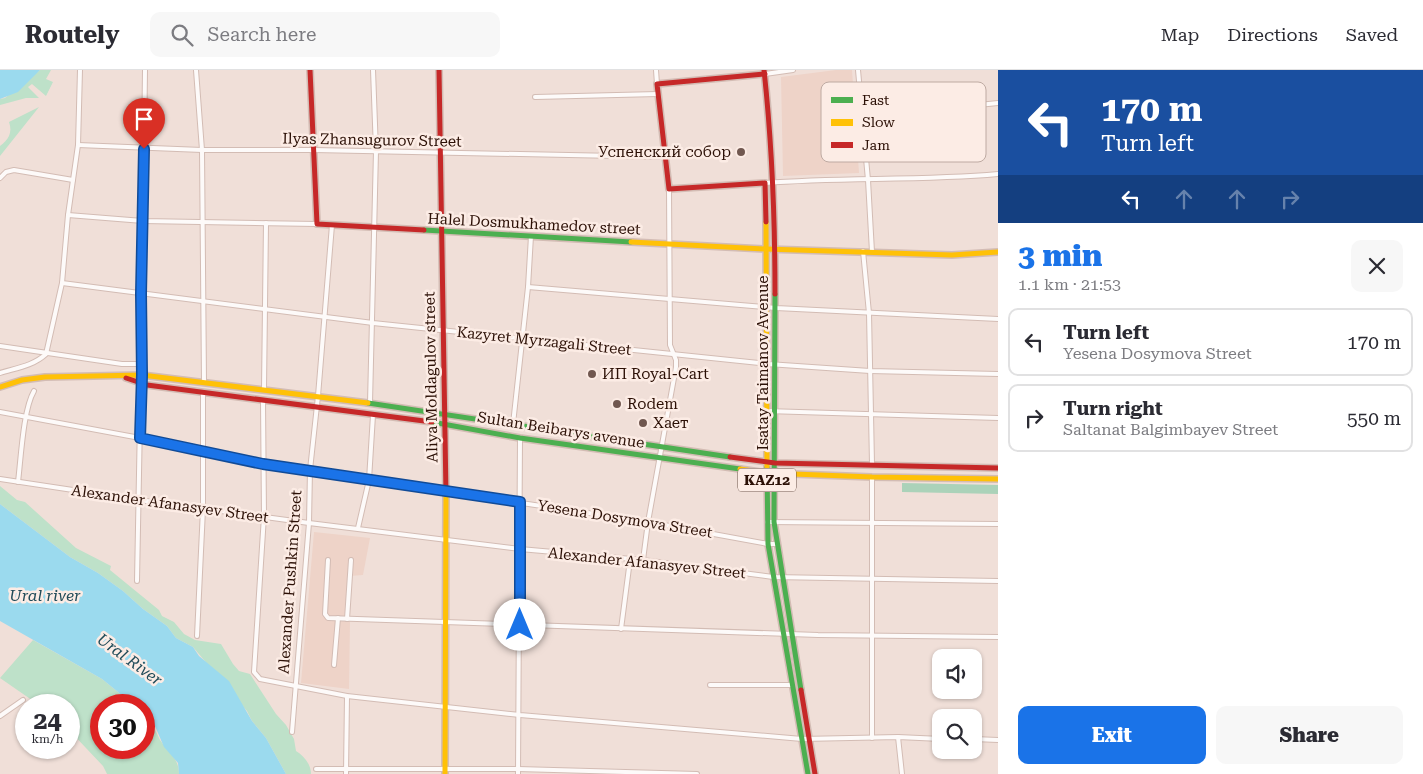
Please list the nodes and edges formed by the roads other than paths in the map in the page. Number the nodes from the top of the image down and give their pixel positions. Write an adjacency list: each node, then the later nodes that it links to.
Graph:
1 (80, 70): 14 (street)
2 (145, 70): 15 (street)
3 (196, 70): 16 (street)
4 (310, 70): 17 (main road)
5 (373, 70): 18 (street)
6 (438, 70): 19 (main road, Aliya Moldagulov street)
7 (656, 70): 11 (street)
8 (793, 70): 10 (street)
9 (752, 72): 10 (main road); 11 (main road)
10 (764, 72): 27 (main road, Isatay Taimanov Avenue / KAZ12)
11 (657, 84): 12 (main road)
12 (658, 94): 13 (street); 20 (main road)
13 (535, 96)
14 (78, 145): 15 (street, Ilyas Zhansugurov Street); 24 (street)
15 (144, 149): 16 (street, Ilyas Zhansugurov Street); 30 (street)
16 (202, 150): 17 (street, Ilyas Zhansugurov Street); 31 (street)
17 (314, 150): 18 (street, Ilyas Zhansugurov Street); 33 (main road)
18 (376, 151): 19 (street, Ilyas Zhansugurov Street); 35 (street)
19 (441, 153): 20 (street, Ilyas Zhansugurov Street); 36 (main road, Aliya Moldagulov street)
20 (666, 157): 28 (main road)
21 (867, 162): 25 (street)
22 (998, 174): 25 (street)
23 (0, 178): 24 (street)
24 (73, 180): 29 (street)
25 (868, 180): 27 (street); 42 (street)
26 (765, 183): 27 (street); 28 (main road); 39 (main road, Isatay Taimanov Avenue / KAZ12)
27 (772, 183): 40 (main road, Isatay Taimanov Avenue / KAZ12)
28 (669, 189): 38 (street)
29 (68, 215): 30 (street, Halel Dosmukhamedov street); 44 (street)
30 (143, 221): 31 (street, Halel Dosmukhamedov street); 46 (street)
31 (203, 221): 32 (street, Halel Dosmukhamedov street); 48 (street)
32 (266, 223): 33 (street, Halel Dosmukhamedov street); 51 (street)
33 (317, 224): 34 (main road, Halel Dosmukhamedov street)
34 (332, 225): 35 (main road, Halel Dosmukhamedov street); 53 (street, Alexander Pushkin Street)
35 (374, 227): 36 (main road, Halel Dosmukhamedov street); 55 (street)
36 (442, 232): 37 (main road, Halel Dosmukhamedov street); 56 (main road, Aliya Moldagulov street)
37 (531, 236): 38 (main road, Halel Dosmukhamedov street); 45 (street)
38 (670, 244): 39 (main road, Halel Dosmukhamedov street); 47 (street)
39 (766, 249): 40 (main road, Halel Dosmukhamedov street); 49 (main road, Isatay Taimanov Avenue / KAZ12)
40 (775, 249): 41 (main road, Halel Dosmukhamedov street); 50 (main road, Isatay Taimanov Avenue / KAZ12)
41 (863, 251): 42 (main road, Halel Dosmukhamedov street); 52 (street)
42 (872, 252): 43 (main road, Halel Dosmukhamedov street)
43 (998, 252)
44 (62, 283): 46 (street, Kazyret Myrzagali Street); 59 (street)
45 (528, 287): 47 (street); 57 (street)
46 (141, 294): 48 (street, Kazyret Myrzagali Street); 61 (street)
47 (671, 300): 49 (street); 60 (street)
48 (203, 302): 51 (street, Kazyret Myrzagali Street); 69 (street)
49 (767, 307): 50 (street); 62 (main road, Isatay Taimanov Avenue / KAZ12)
50 (776, 308): 52 (street); 63 (main road, Isatay Taimanov Avenue / KAZ12)
51 (265, 310): 53 (street, Kazyret Myrzagali Street); 72 (street)
52 (868, 312): 54 (street); 64 (street)
53 (325, 318): 55 (street, Kazyret Myrzagali Street); 75 (street, Alexander Pushkin Street)
54 (998, 319)
55 (373, 323): 56 (street, Kazyret Myrzagali Street); 77 (street)
56 (443, 330): 57 (street, Kazyret Myrzagali Street); 82 (main road, Aliya Moldagulov street)
57 (522, 339): 60 (street, Kazyret Myrzagali Street); 88 (street)
58 (0, 346): 59 (street)
59 (46, 354): 61 (street); 65 (street)
60 (674, 354): 62 (street, Kazyret Myrzagali Street); 93 (street)
61 (142, 364): 67 (street)
62 (768, 364): 63 (street, Kazyret Myrzagali Street); 79 (main road, Isatay Taimanov Avenue / KAZ12)
63 (776, 365): 64 (street, Kazyret Myrzagali Street); 80 (main road, Isatay Taimanov Avenue / KAZ12)
64 (870, 371): 66 (street, Kazyret Myrzagali Street); 83 (street)
65 (0, 373)
66 (998, 374)
67 (142, 375): 68 (main road, Sultan Beibarys avenue); 69 (main road, Sultan Beibarys avenue); 70 (street)
68 (124, 377): 70 (main road, Sultan Beibarys avenue); 71 (main road, Sultan Beibarys avenue)
69 (204, 382): 72 (main road, Sultan Beibarys avenue)
70 (142, 384): 74 (main road, Sultan Beibarys avenue); 90 (street)
71 (0, 387)
72 (264, 389): 75 (main road, Sultan Beibarys avenue)
73 (34, 391): 85 (street)
74 (203, 393): 76 (main road, Sultan Beibarys avenue); 94 (street)
75 (318, 396): 77 (main road, Sultan Beibarys avenue); 78 (street, Alexander Pushkin Street)
76 (263, 400): 78 (main road, Sultan Beibarys avenue); 98 (street)
77 (370, 403): 82 (main road, Sultan Beibarys avenue)
78 (316, 408): 84 (main road, Sultan Beibarys avenue); 101 (street, Alexander Pushkin Street)
79 (766, 411): 80 (street); 96 (main road, Isatay Taimanov Avenue / KAZ12)
80 (776, 411): 83 (street); 97 (main road, Isatay Taimanov Avenue / KAZ12)
81 (0, 412): 85 (street, Yesena Dosymova Street)
82 (444, 413): 87 (main road, Aliya Moldagulov street); 88 (main road, Sultan Beibarys avenue)
83 (871, 414): 86 (street); 99 (street)
84 (373, 415): 87 (main road, Sultan Beibarys avenue); 107 (street)
85 (26, 416): 90 (street, Yesena Dosymova Street); 108 (street)
86 (998, 418)
87 (444, 424): 91 (main road, Sultan Beibarys avenue); 109 (main road, Aliya Moldagulov street)
88 (513, 424): 89 (main road, Sultan Beibarys avenue)
89 (590, 436): 92 (main road); 93 (main road, Sultan Beibarys avenue)
90 (140, 438): 94 (street, Yesena Dosymova Street); 110 (street)
91 (520, 438): 92 (main road, Sultan Beibarys avenue); 111 (street)
92 (589, 447): 95 (main road, Sultan Beibarys avenue)
93 (662, 447): 95 (street); 96 (main road, Sultan Beibarys avenue)
94 (202, 452): 98 (street, Yesena Dosymova Street); 112 (street)
95 (660, 458): 102 (main road, Sultan Beibarys avenue); 114 (street)
96 (767, 462): 97 (main road, Sultan Beibarys avenue); 102 (main road, Isatay Taimanov Avenue / KAZ12)
97 (775, 463): 99 (main road, Sultan Beibarys avenue); 103 (main road, Isatay Taimanov Avenue / KAZ12)
98 (263, 464): 101 (street, Yesena Dosymova Street); 113 (street)
99 (872, 464): 100 (main road, Sultan Beibarys avenue)
100 (998, 468)
101 (310, 470): 107 (street, Yesena Dosymova Street); 117 (street, Alexander Pushkin Street)
102 (767, 473): 103 (main road, Sultan Beibarys avenue); 115 (main road, Isatay Taimanov Avenue / KAZ12)
103 (775, 474): 104 (main road, Sultan Beibarys avenue); 116 (main road, Isatay Taimanov Avenue / KAZ12)
104 (872, 477): 106 (main road, Sultan Beibarys avenue); 118 (street)
105 (0, 479): 108 (street, Alexander Afanasyev Street)
106 (998, 479)
107 (368, 480): 109 (street, Yesena Dosymova Street); 120 (street)
108 (18, 482): 110 (street, Alexander Afanasyev Street)
109 (446, 492): 111 (street, Yesena Dosymova Street); 121 (main road, Aliya Moldagulov street)
110 (139, 500): 112 (street, Alexander Afanasyev Street); 132 (street)
111 (520, 502): 114 (street, Yesena Dosymova Street); 124 (street)
112 (203, 509): 113 (street, Alexander Afanasyev Street); 141 (street)
113 (264, 516): 117 (street, Alexander Afanasyev Street); 147 (street)
114 (648, 522): 122 (street, Yesena Dosymova Street); 128 (street)
115 (767, 522): 116 (street); 122 (main road, Isatay Taimanov Avenue / KAZ12)
116 (774, 522): 118 (street); 123 (main road, Isatay Taimanov Avenue / KAZ12)
117 (309, 523): 120 (street, Alexander Afanasyev Street); 147 (street, Alexander Pushkin Street)
118 (873, 523): 119 (street); 131 (street)
119 (998, 524)
120 (358, 528): 121 (street, Alexander Afanasyev Street)
121 (446, 540): 124 (street, Alexander Afanasyev Street); 136 (main road, Aliya Moldagulov street)
122 (768, 544): 123 (street, Yesena Dosymova Street); 129 (main road, Isatay Taimanov Avenue / KAZ12)
123 (777, 544): 130 (main road, Isatay Taimanov Avenue / KAZ12)
124 (520, 549): 127 (street, Alexander Afanasyev Street); 137 (street)
125 (328, 560): 134 (street)
126 (351, 560): 135 (street)
127 (630, 560): 128 (street, Alexander Afanasyev Street); 138 (street)
128 (643, 560): 129 (street, Alexander Afanasyev Street)
129 (773, 577): 130 (street, Alexander Afanasyev Street); 139 (main road, Isatay Taimanov Avenue / KAZ12)
130 (782, 578): 131 (street, Alexander Afanasyev Street); 140 (main road, Isatay Taimanov Avenue / KAZ12)
131 (873, 579): 133 (street, Alexander Afanasyev Street); 142 (street)
132 (137, 581)
133 (998, 581)
134 (338, 618): 135 (street); 144 (street)
135 (347, 619): 136 (street)
136 (445, 622): 137 (street); 150 (main road, Aliya Moldagulov street)
137 (520, 625): 138 (street); 151 (street)
138 (621, 629): 139 (street)
139 (783, 634): 140 (street); 146 (main road, Isatay Taimanov Avenue / KAZ12)
140 (792, 634): 142 (street); 158 (main road, Isatay Taimanov Avenue / KAZ12)
141 (197, 636)
142 (872, 636): 143 (street); 155 (street)
143 (998, 638)
144 (334, 665)
145 (710, 685): 146 (street)
146 (792, 685): 157 (main road, Isatay Taimanov Avenue / KAZ12)
147 (295, 686): 148 (street); 153 (street, Alexander Pushkin Street)
148 (347, 696): 150 (street); 163 (street)
149 (15, 705): 152 (street)
150 (445, 707): 151 (street); 164 (main road, Aliya Moldagulov street)
151 (520, 715): 157 (street); 162 (street)
152 (0, 716)
153 (292, 732)
154 (898, 737): 155 (street); 156 (street); 169 (street)
155 (872, 738): 158 (street)
156 (932, 738)
157 (802, 739): 158 (street); 167 (main road, Isatay Taimanov Avenue / KAZ12)
158 (809, 739): 168 (main road, Isatay Taimanov Avenue / KAZ12)
159 (982, 740): 160 (street)
160 (998, 740)
161 (316, 769): 163 (street)
162 (518, 769): 164 (street); 165 (street); 166 (street)
163 (346, 772): 164 (street)
164 (445, 772)
165 (518, 774)
166 (697, 774)
167 (808, 774)
168 (815, 774)
169 (902, 774)

